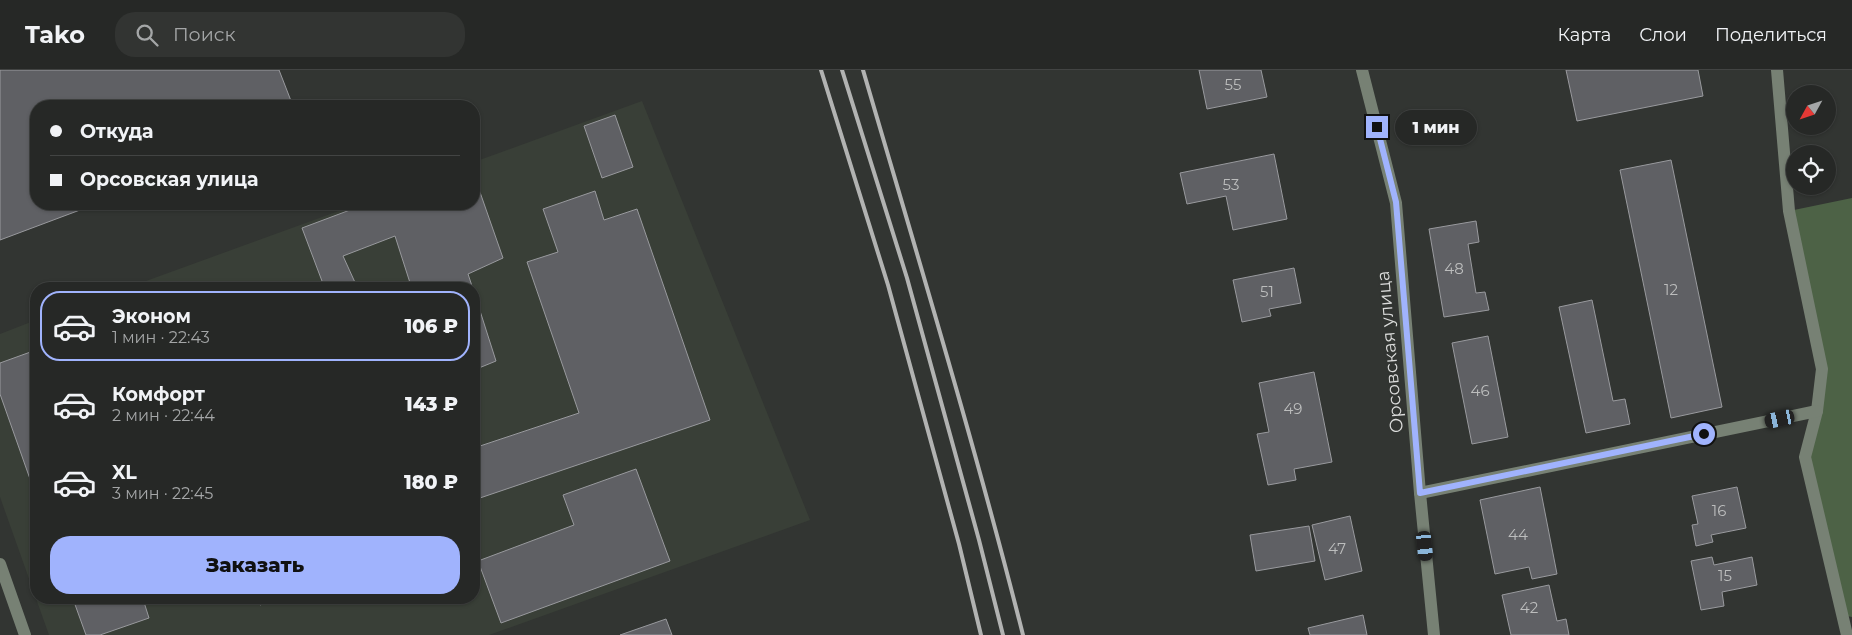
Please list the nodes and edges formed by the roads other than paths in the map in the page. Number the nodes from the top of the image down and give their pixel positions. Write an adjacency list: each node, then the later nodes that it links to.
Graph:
1 (1362, 70): 4 (street, Орсовская улица)
2 (1777, 70): 3 (street)
3 (1817, 411): 4 (street); 8 (street)
4 (1420, 493): 7 (street, Орсовская улица)
5 (0, 564): 6 (street)
6 (25, 635)
7 (1434, 635)
8 (1847, 635)

